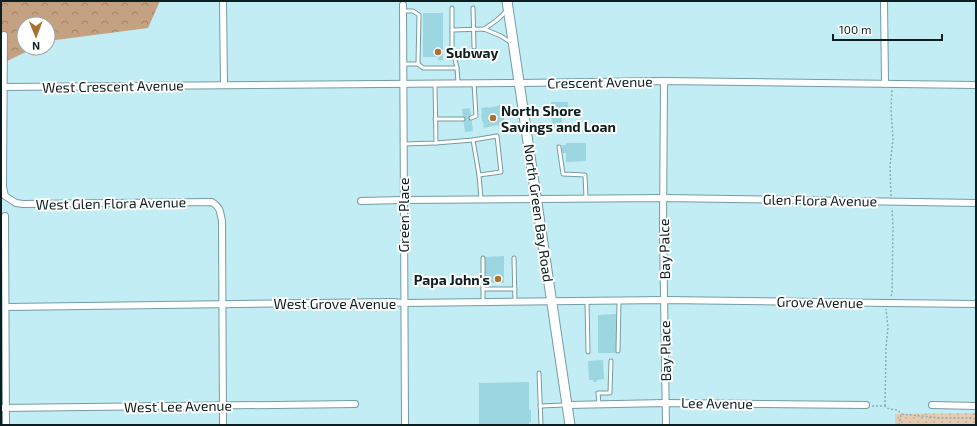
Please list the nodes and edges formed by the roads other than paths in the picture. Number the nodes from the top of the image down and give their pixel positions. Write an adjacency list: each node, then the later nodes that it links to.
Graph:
1 (223, 1): 23 (street)
2 (884, 1): 22 (street)
3 (507, 5): 8 (lane); 11 (main road, North Green Bay Road)
4 (402, 8): 13 (street, Green Place); 14 (lane)
5 (452, 8): 9 (lane)
6 (473, 8): 7 (lane)
7 (474, 29): 8 (lane); 9 (lane); 12 (lane)
8 (484, 29): 11 (lane)
9 (452, 30): 15 (lane)
10 (4, 35): 25 (street)
11 (513, 44): 19 (main road, North Green Bay Road)
12 (474, 47)
13 (403, 64): 14 (lane); 20 (street, Green Place)
14 (418, 64): 15 (lane)
15 (457, 68): 17 (lane)
16 (664, 81): 19 (street, Crescent Avenue); 22 (street, Crescent Avenue); 36 (street)
17 (458, 83): 18 (street, Crescent Avenue); 21 (street, Crescent Avenue)
18 (474, 83): 19 (street, Crescent Avenue); 26 (lane)
19 (519, 83): 34 (main road, North Green Bay Road)
20 (403, 84): 21 (street, Crescent Avenue); 23 (street, Crescent Avenue); 31 (street, Green Place)
21 (435, 84): 27 (lane)
22 (888, 84): 24 (street, Crescent Avenue)
23 (224, 85): 25 (street, West Crescent Avenue)
24 (976, 85)
25 (3, 87): 53 (street, West Glen Flora Avenue)
26 (471, 118)
27 (435, 119): 28 (lane); 30 (lane)
28 (463, 119)
29 (473, 140): 30 (lane); 33 (lane); 33 (lane)
30 (436, 143): 31 (lane)
31 (403, 144): 38 (street, Green Place)
32 (559, 147): 35 (lane)
33 (479, 175): 37 (lane)
34 (536, 198): 35 (street); 37 (street); 47 (main road, North Green Bay Road)
35 (586, 198): 36 (street)
36 (664, 198): 40 (street, Glen Flora Avenue); 46 (street, Bay Palce)
37 (481, 199): 38 (street)
38 (403, 200): 39 (street); 52 (street, Green Place)
39 (361, 201)
40 (976, 203)
41 (5, 216): 55 (street)
42 (483, 258): 45 (lane)
43 (514, 258): 44 (lane)
44 (514, 289): 45 (lane); 51 (lane)
45 (483, 290): 50 (lane)
46 (665, 300): 49 (street, West Grove Avenue); 54 (street, Grove Avenue); 60 (street, Bay Place)
47 (552, 301): 48 (street, West Grove Avenue); 51 (street, West Grove Avenue); 62 (main road, North Green Bay Road)
48 (587, 301): 49 (street, West Grove Avenue); 57 (lane)
49 (619, 301): 56 (lane)
50 (483, 302): 51 (street, West Grove Avenue); 52 (street, West Grove Avenue)
51 (515, 302)
52 (404, 303): 53 (street, West Grove Avenue); 72 (street, Green Place)
53 (223, 304): 55 (street, West Grove Avenue); 66 (street)
54 (976, 304)
55 (6, 307): 69 (street)
56 (618, 351)
57 (588, 352)
58 (611, 361): 63 (lane)
59 (538, 373): 67 (lane)
60 (666, 403): 63 (street, Lee Avenue); 64 (street, Lee Avenue); 75 (street, Bay Place)
61 (355, 404): 66 (street, West Lee Avenue)
62 (567, 404): 63 (street, Lee Avenue); 67 (lane); 74 (main road, North Green Bay Road)
63 (599, 404)
64 (866, 405)
65 (932, 405): 68 (street)
66 (223, 406): 69 (street, West Lee Avenue); 71 (street)
67 (540, 406): 73 (lane)
68 (976, 406)
69 (4, 408): 70 (street)
70 (6, 425)
71 (224, 425)
72 (405, 425)
73 (542, 425)
74 (570, 425)
75 (666, 425)

